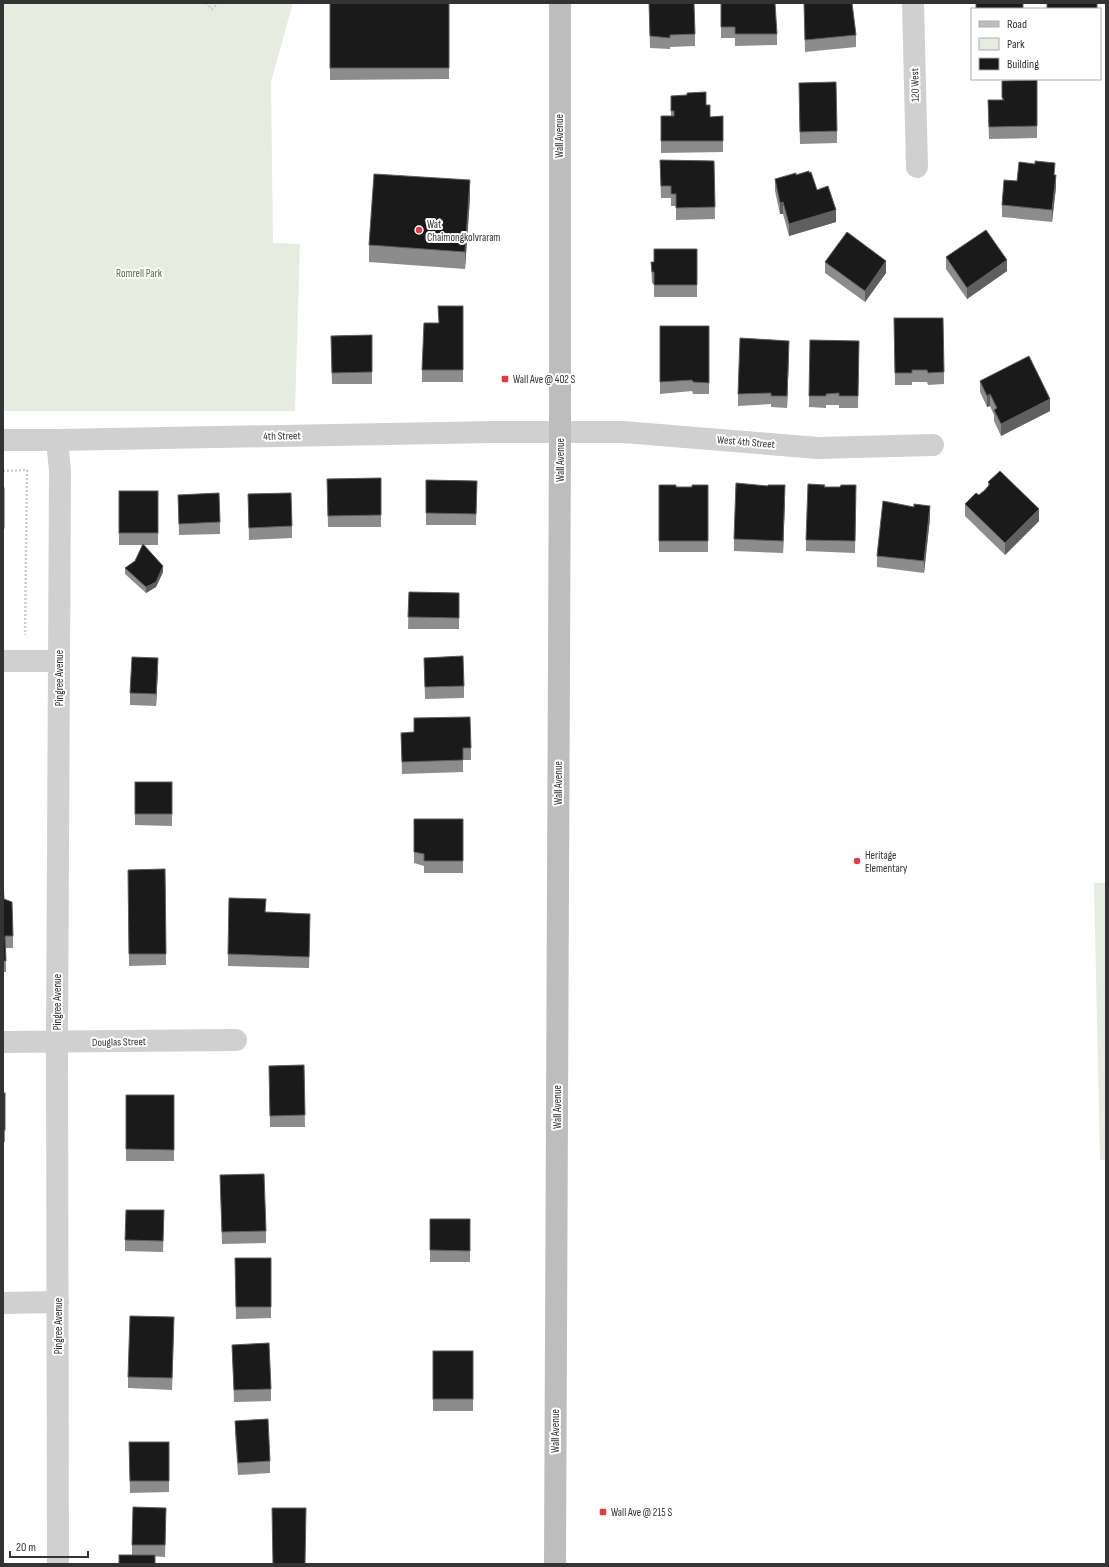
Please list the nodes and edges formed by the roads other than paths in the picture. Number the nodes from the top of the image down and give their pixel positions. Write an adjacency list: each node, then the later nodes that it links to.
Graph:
1 (560, 3): 4 (main road, Wall Avenue)
2 (913, 3): 3 (street, 120 West)
3 (917, 167)
4 (560, 432): 6 (street, 4th Street); 7 (street, West 4th Street); 16 (main road, Wall Avenue)
5 (3, 440): 6 (street, 4th Street)
6 (57, 440): 9 (street, Pingree Avenue)
7 (933, 445)
8 (3, 661): 9 (street)
9 (59, 661): 12 (street, Pingree Avenue)
10 (236, 1040): 12 (street, Douglas Street)
11 (3, 1042): 12 (street, Douglas Street)
12 (57, 1043): 13 (street, Pingree Avenue)
13 (58, 1302): 14 (street); 15 (street, Pingree Avenue)
14 (3, 1303)
15 (58, 1564)
16 (555, 1564)

